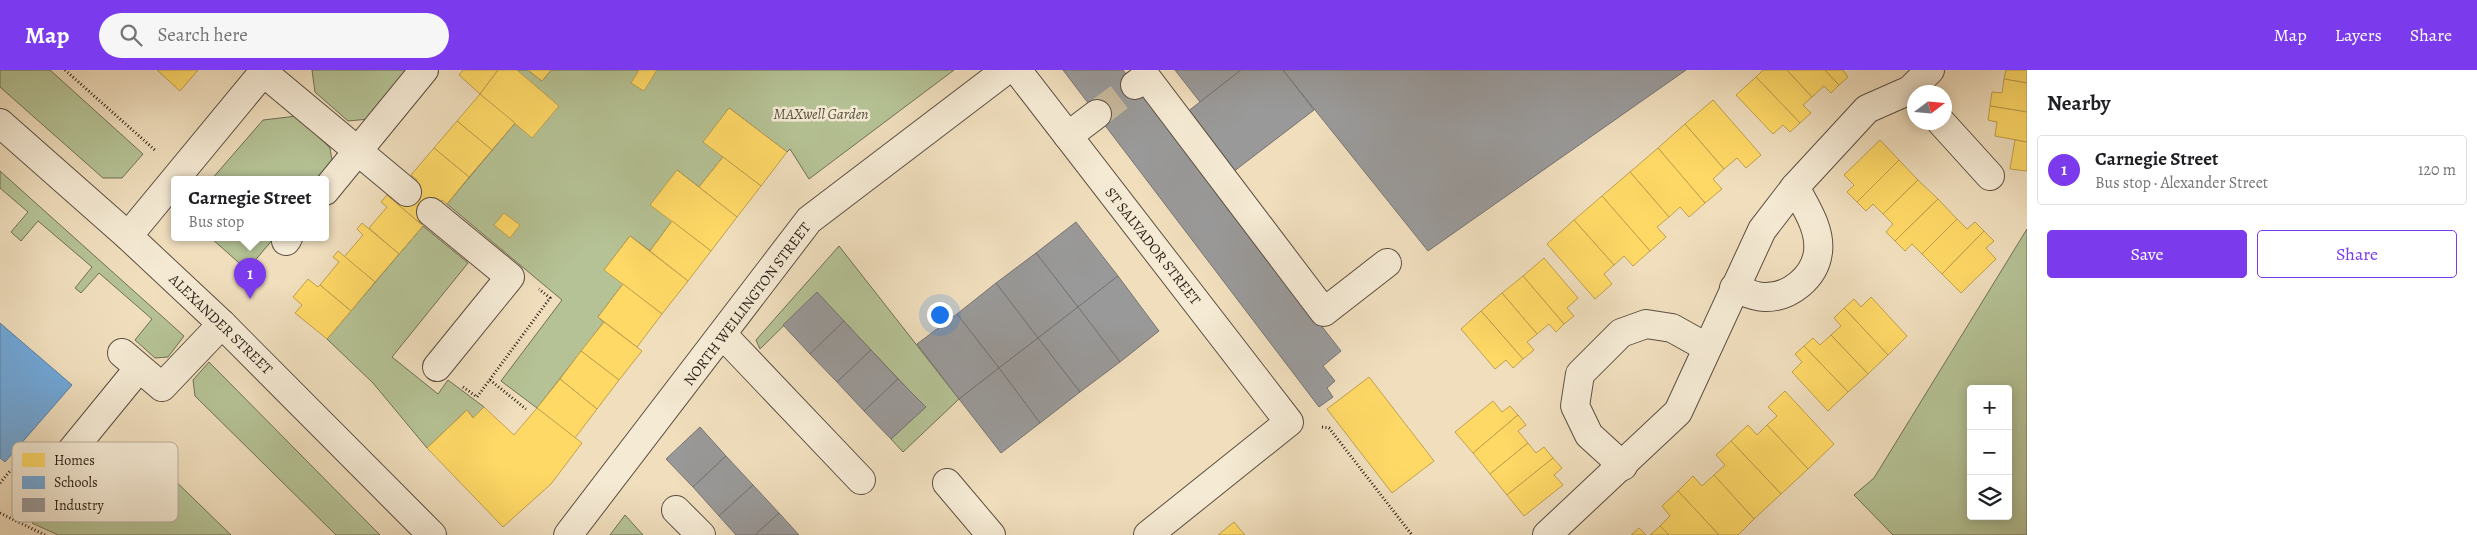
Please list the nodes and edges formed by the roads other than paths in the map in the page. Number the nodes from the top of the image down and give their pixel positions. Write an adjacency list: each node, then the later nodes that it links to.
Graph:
1 (424, 70): 13 (street)
2 (1006, 70): 25 (street, NORTH WELLINGTON STREET)
3 (1016, 70): 12 (street, ST SALVADOR STREET)
4 (1930, 70): 7 (street)
5 (264, 71): 13 (street); 14 (street)
6 (1135, 85): 22 (street)
7 (1918, 85)
8 (1907, 94): 18 (street)
9 (1097, 114): 12 (street)
10 (0, 123): 21 (street, ALEXANDER STREET)
11 (1948, 130): 15 (street)
12 (1068, 136): 37 (street, ST SALVADOR STREET)
13 (358, 150): 17 (street); 19 (street)
14 (177, 176)
15 (1990, 176)
16 (171, 183): 21 (street)
17 (329, 186)
18 (1795, 187): 23 (street); 23 (street)
19 (407, 192)
20 (431, 212): 27 (street)
21 (128, 236): 24 (street, ALEXANDER STREET)
22 (1387, 263)
23 (1734, 288): 26 (street)
24 (222, 324): 28 (street); 33 (street, ALEXANDER STREET)
25 (723, 335): 30 (street); 34 (street, NORTH WELLINGTON STREET)
26 (1706, 347): 29 (street); 29 (street)
27 (437, 367)
28 (76, 442)
29 (1623, 466): 38 (street)
30 (861, 480)
31 (948, 483): 36 (street)
32 (676, 510): 35 (street)
33 (432, 535)
34 (568, 535)
35 (701, 535)
36 (992, 535)
37 (1148, 535)
38 (1547, 535)

